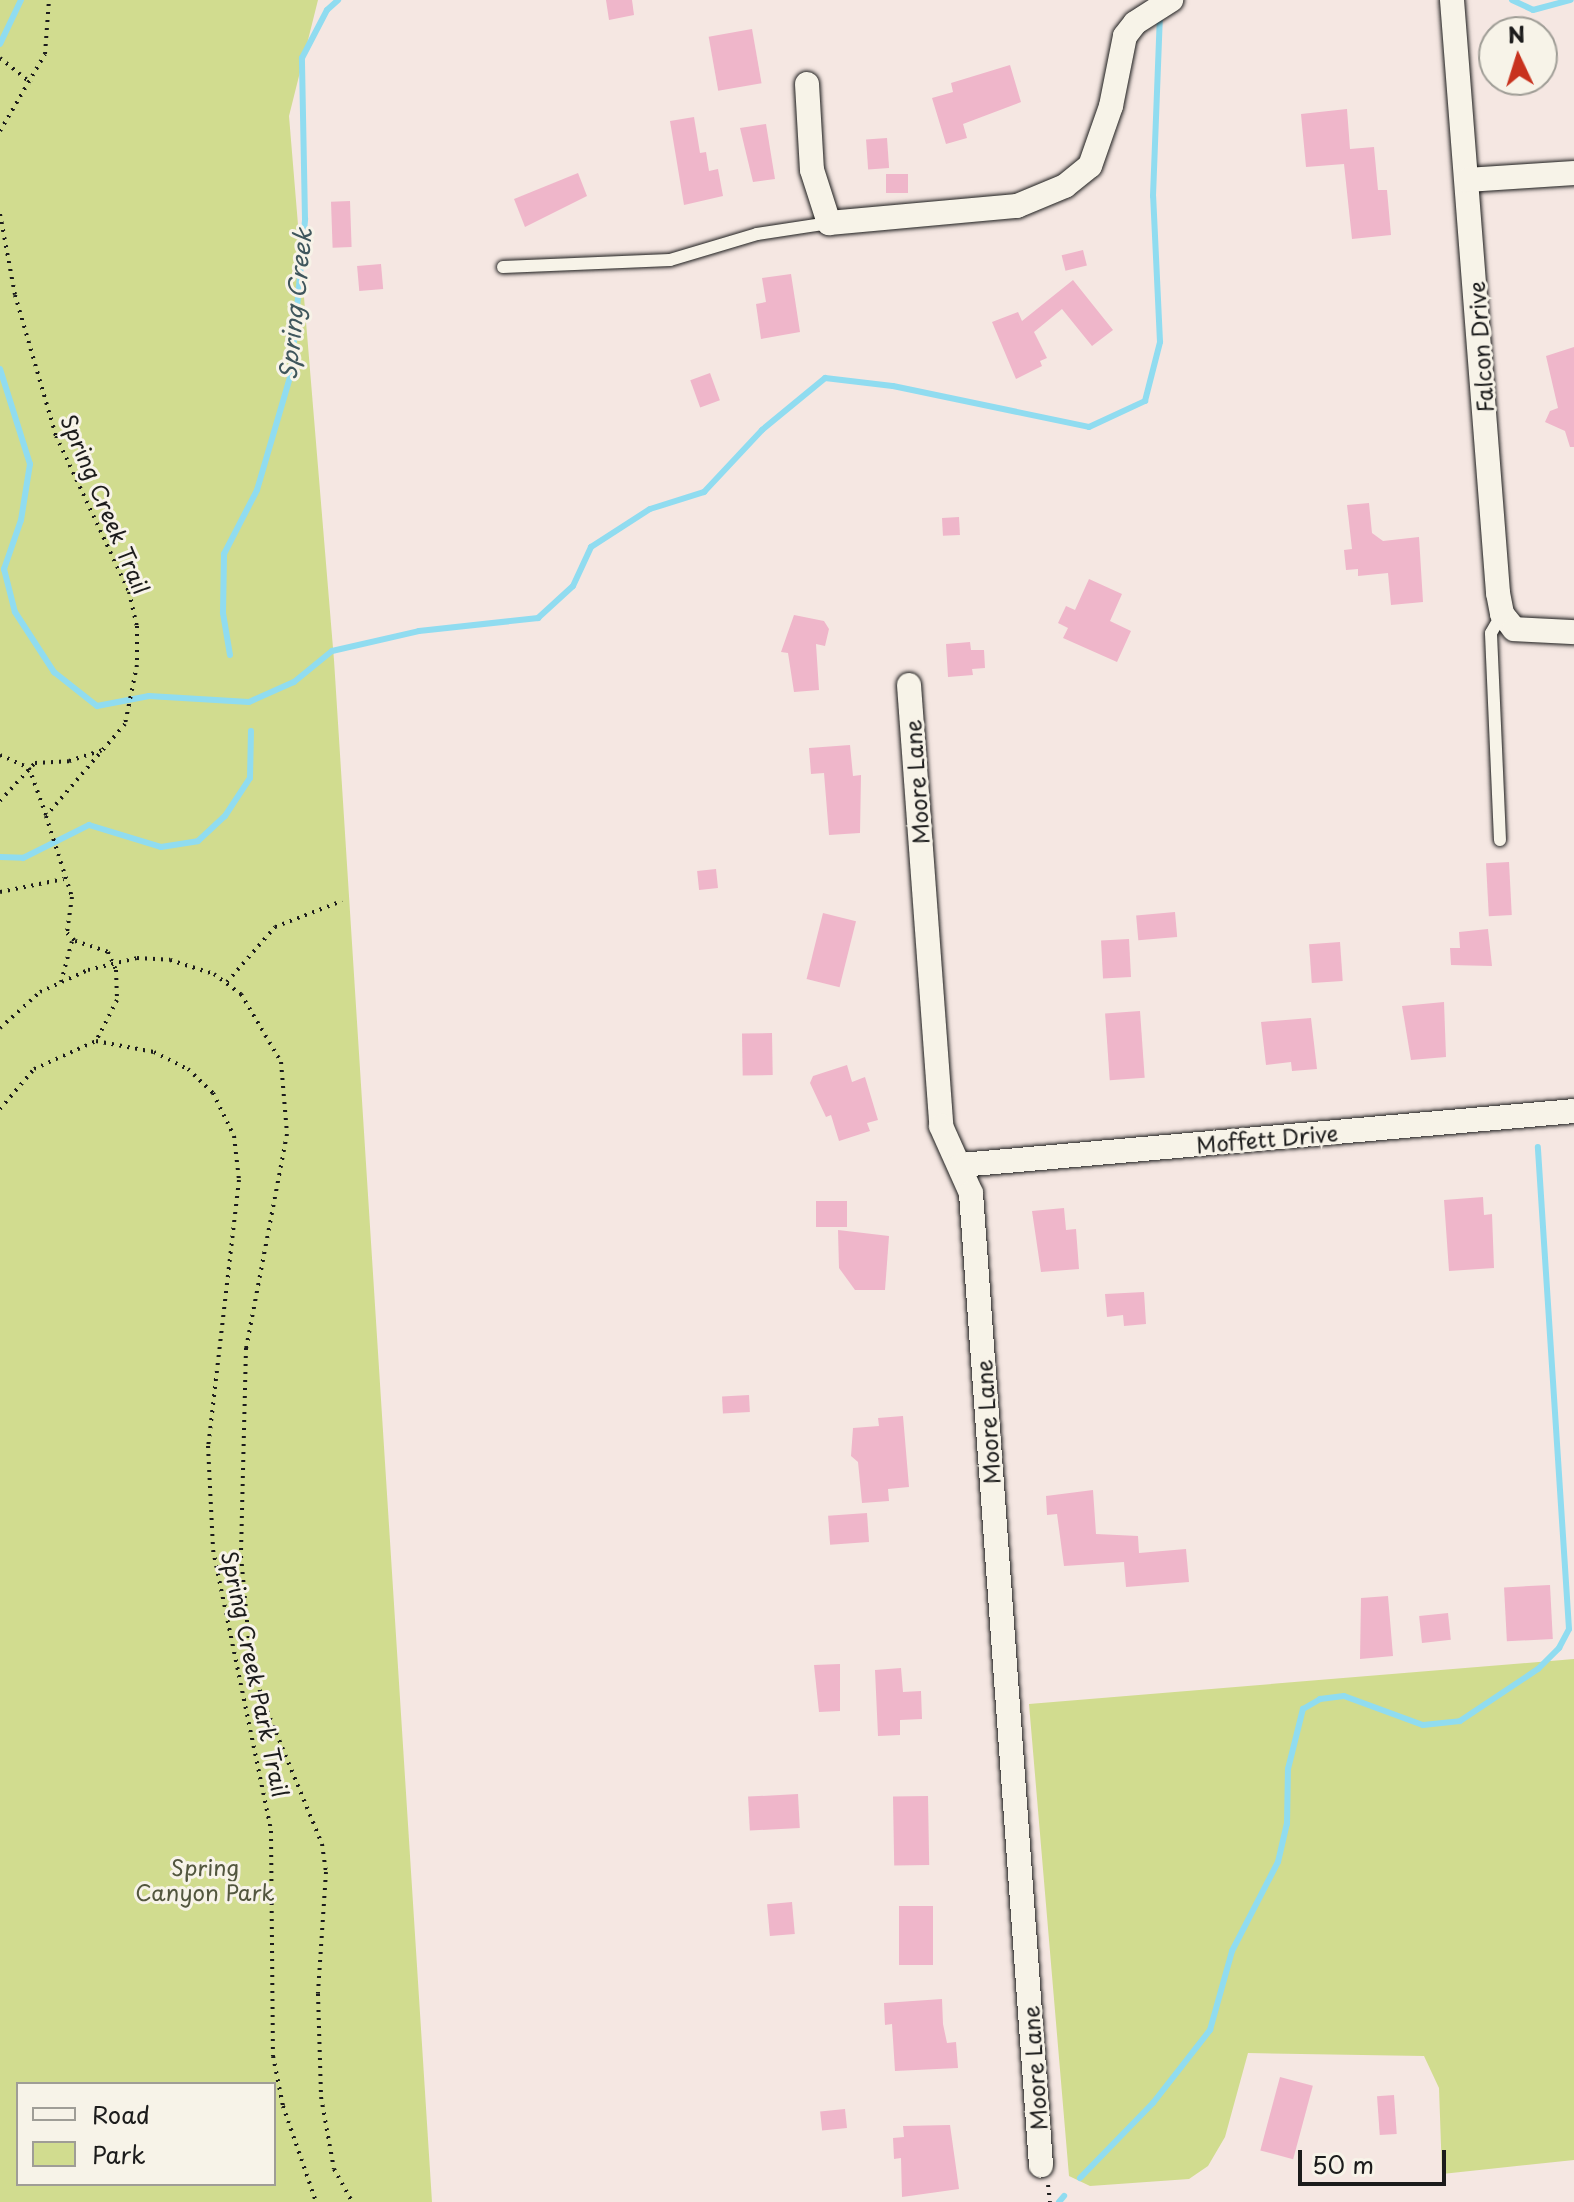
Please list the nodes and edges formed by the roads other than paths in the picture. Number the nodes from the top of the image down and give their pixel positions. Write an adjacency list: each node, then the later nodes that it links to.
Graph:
1 (1452, 0): 5 (street, Falcon Drive)
2 (1163, 5): 6 (street)
3 (807, 84): 6 (street)
4 (1574, 173): 5 (street)
5 (1467, 180): 8 (street, Falcon Drive)
6 (829, 223): 7 (lane)
7 (503, 267)
8 (1502, 614): 9 (street); 11 (lane)
9 (1574, 632)
10 (909, 685): 13 (street, Moore Lane)
11 (1500, 840)
12 (1574, 1111): 13 (street, Moffett Drive)
13 (961, 1165): 14 (street, Moore Lane)
14 (1041, 2165)

